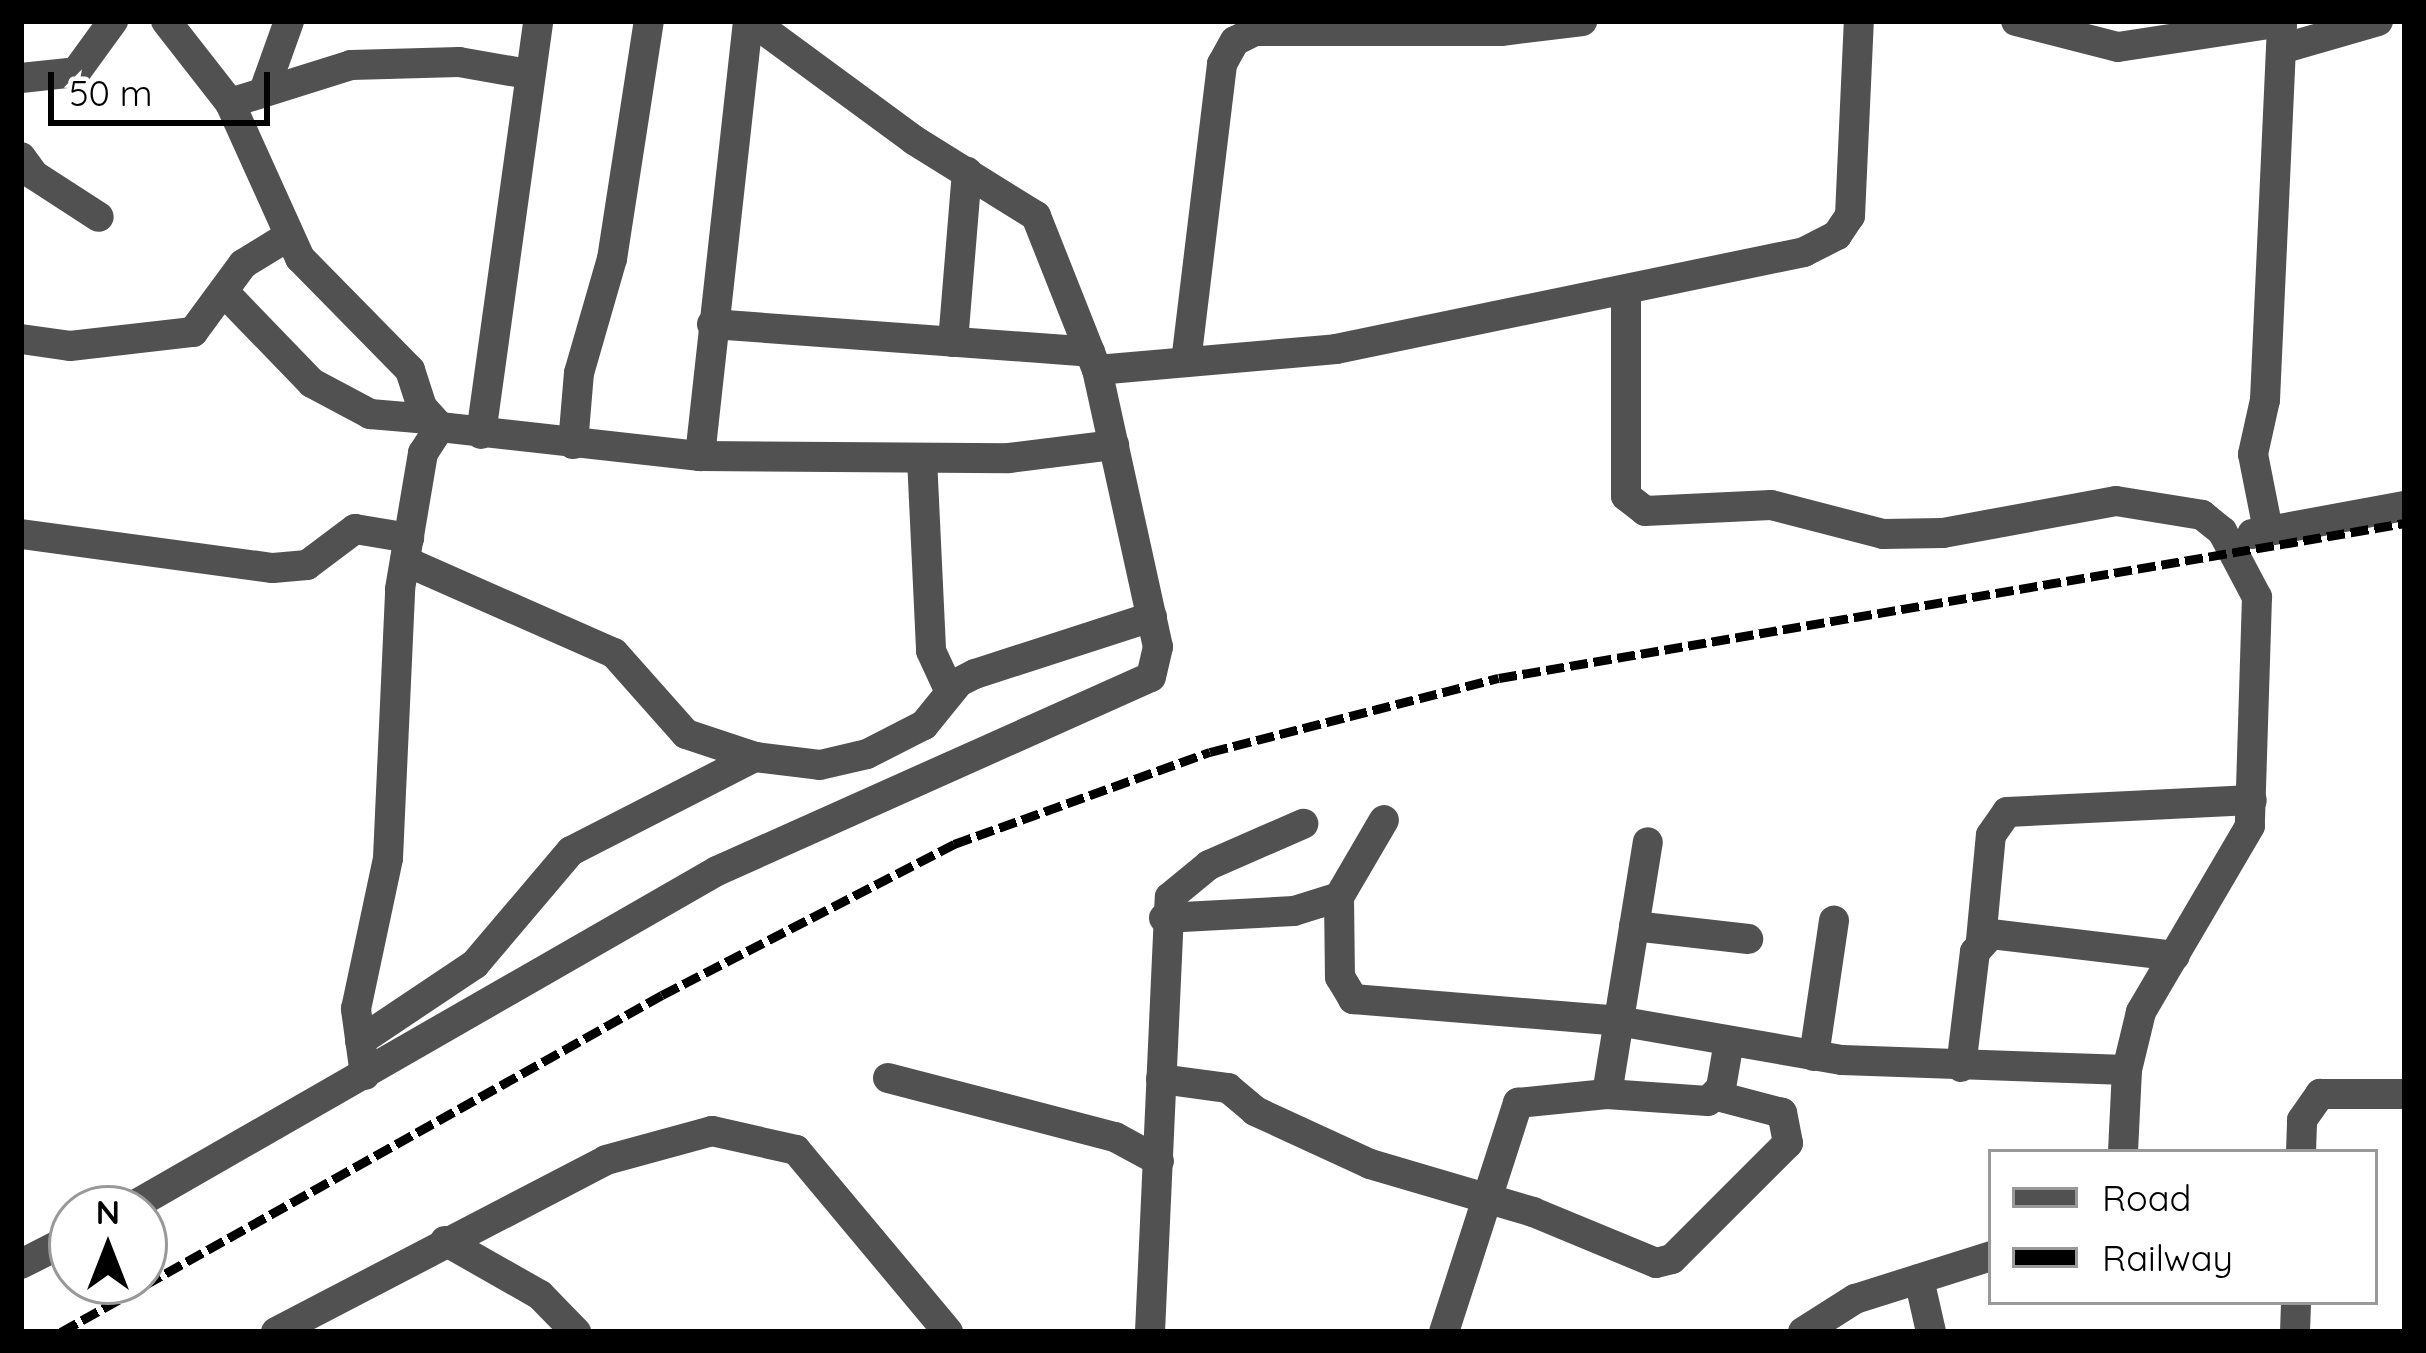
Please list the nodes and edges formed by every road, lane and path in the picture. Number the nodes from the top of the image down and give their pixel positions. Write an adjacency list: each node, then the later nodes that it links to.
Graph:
1 (113, 21): 14 (street)
2 (166, 21): 16 (street)
3 (289, 21): 15 (street)
4 (538, 21): 13 (street)
5 (650, 21): 30 (street)
6 (750, 21): 18 (street); 23 (street)
7 (1582, 21): 11 (street)
8 (1859, 21): 21 (street)
9 (2016, 21): 12 (street)
10 (2378, 21): 12 (street)
11 (1310, 27): 27 (street)
12 (2282, 30): 35 (street)
13 (528, 74): 15 (street); 29 (street)
14 (21, 78)
15 (264, 92): 16 (street)
16 (230, 103): 20 (street)
17 (21, 157): 19 (street)
18 (967, 172): 25 (street); 26 (street)
19 (99, 217)
20 (287, 237): 22 (street); 28 (street)
21 (1626, 290): 27 (street); 37 (street)
22 (225, 292): 24 (street); 28 (street)
23 (712, 324): 25 (street); 32 (street)
24 (21, 339)
25 (953, 341): 26 (street)
26 (1093, 361): 27 (street); 31 (street)
27 (1186, 362)
28 (435, 423): 29 (street); 38 (street)
29 (481, 434): 30 (street)
30 (573, 444): 32 (street)
31 (1114, 445): 33 (street); 39 (street)
32 (700, 456): 33 (street)
33 (922, 458): 40 (street)
34 (2405, 506): 35 (street)
35 (2268, 530): 37 (street)
36 (21, 533): 38 (street)
37 (2226, 540): 42 (street)
38 (407, 549): 41 (street); 54 (street)
39 (1152, 617): 40 (street); 59 (street)
40 (950, 692): 41 (street)
41 (755, 757): 54 (street)
42 (2252, 800): 51 (street); 52 (street)
43 (1384, 820): 46 (street)
44 (1303, 824): 47 (street)
45 (1648, 842): 49 (street)
46 (1339, 897): 47 (street); 53 (street)
47 (1165, 918): 61 (street)
48 (1834, 920): 56 (street)
49 (1634, 926): 50 (street); 53 (street)
50 (1748, 939)
51 (1981, 940): 52 (street); 57 (street)
52 (2176, 956): 58 (street)
53 (1618, 1021): 55 (street); 62 (street)
54 (360, 1041): 59 (street)
55 (1729, 1041): 56 (street); 64 (street)
56 (1814, 1056): 57 (street)
57 (1961, 1067): 58 (street)
58 (2127, 1070): 65 (street)
59 (365, 1075): 68 (street)
60 (888, 1078): 67 (street)
61 (1161, 1078): 67 (street); 69 (street)
62 (1606, 1094): 64 (street); 69 (street)
63 (2405, 1094): 66 (street)
64 (1717, 1096): 69 (street)
65 (2123, 1149)
66 (2301, 1149)
67 (1159, 1161): 78 (street)
68 (168, 1186)
69 (1484, 1203): 79 (street)
70 (445, 1241): 75 (street); 76 (street); 77 (street)
71 (48, 1250): 73 (street)
72 (1988, 1257): 74 (street)
73 (21, 1264)
74 (1919, 1279): 80 (street); 81 (street)
75 (276, 1332)
76 (576, 1332)
77 (949, 1332)
78 (1150, 1332)
79 (1444, 1332)
80 (1803, 1332)
81 (1930, 1332)

